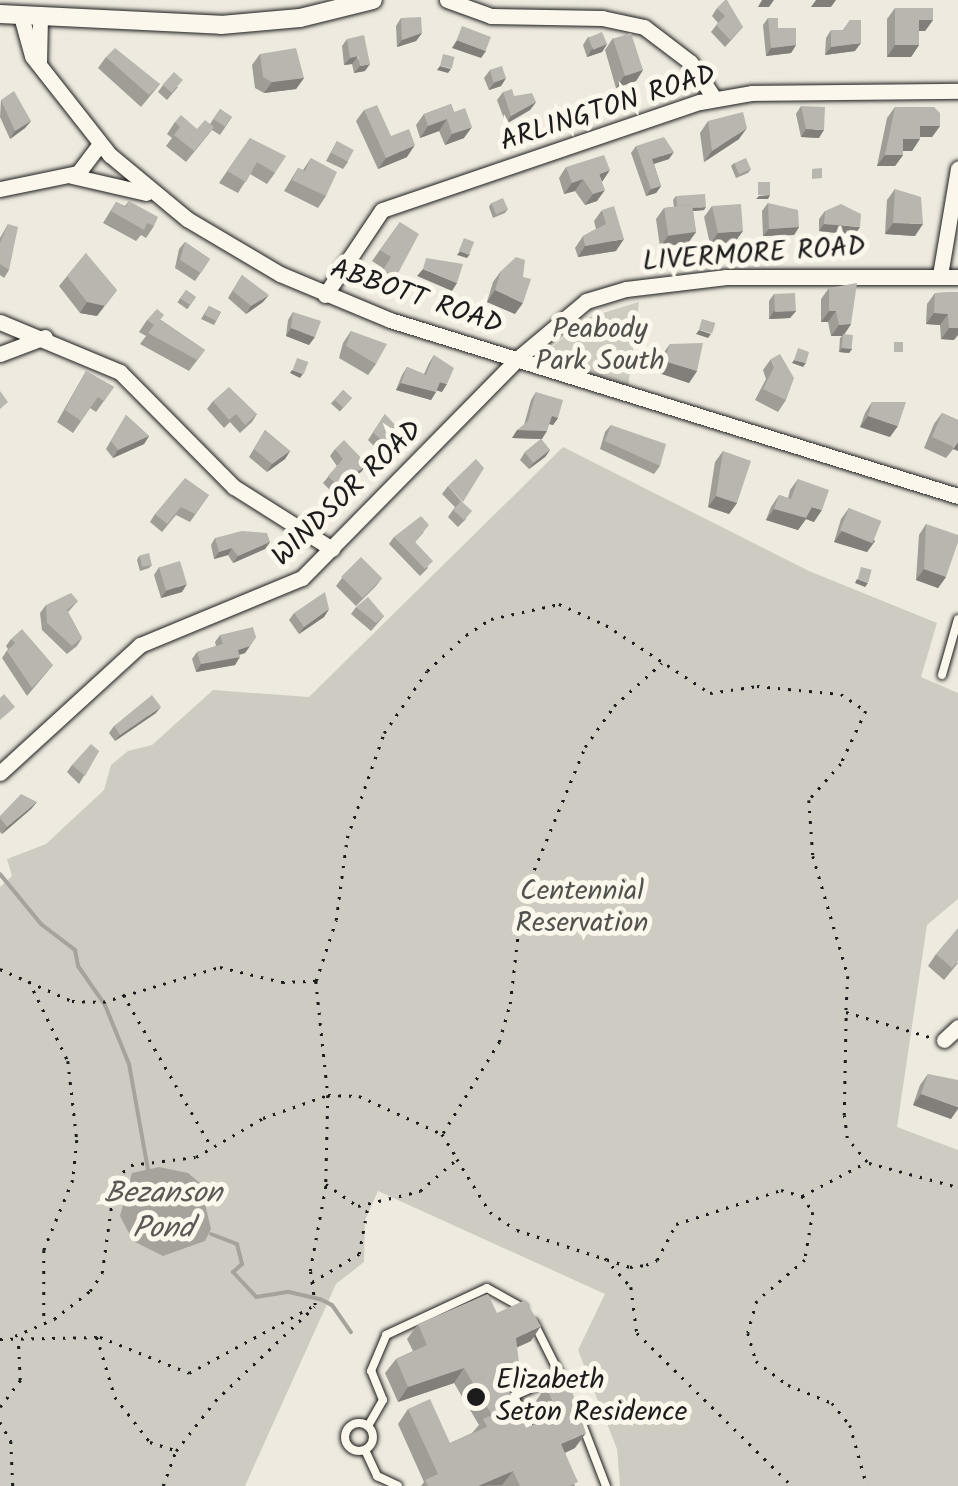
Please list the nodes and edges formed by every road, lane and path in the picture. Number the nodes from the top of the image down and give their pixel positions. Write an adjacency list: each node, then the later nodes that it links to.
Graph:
1 (374, 0): 5 (street)
2 (447, 0): 8 (street)
3 (0, 14): 4 (street)
4 (21, 16): 5 (street); 6 (street, ABBOTT ROAD)
5 (40, 18): 6 (street)
6 (40, 68): 9 (street, ABBOTT ROAD)
7 (958, 90): 8 (street, ARLINGTON ROAD)
8 (714, 98): 16 (street, ARLINGTON ROAD)
9 (100, 144): 11 (street); 13 (street, ABBOTT ROAD)
10 (958, 169): 14 (street)
11 (72, 176): 12 (street); 13 (street)
12 (0, 189)
13 (164, 202): 16 (street, ABBOTT ROAD)
14 (940, 275): 15 (street, LIVERMORE ROAD); 20 (street, LIVERMORE ROAD)
15 (958, 277)
16 (325, 295): 20 (street, ABBOTT ROAD)
17 (0, 322): 18 (street)
18 (44, 337): 19 (street); 22 (street)
19 (0, 354)
20 (517, 359): 21 (street, ABBOTT ROAD); 22 (street, WINDSOR ROAD)
21 (958, 496)
22 (332, 549): 26 (street, WINDSOR ROAD)
23 (958, 619): 25 (lane)
24 (663, 662): 29 (path); 31 (path); 35 (path)
25 (942, 675)
26 (0, 772)
27 (0, 969): 28 (path)
28 (28, 978): 30 (path); 46 (path)
29 (316, 981): 30 (path); 34 (path)
30 (123, 994): 36 (path)
31 (846, 1012): 33 (path); 38 (path)
32 (958, 1027): 33 (street)
33 (944, 1040)
34 (328, 1095): 35 (path); 36 (path); 39 (path)
35 (442, 1134): 37 (path)
36 (212, 1148): 46 (path)
37 (457, 1160): 42 (path); 43 (path)
38 (867, 1162): 40 (path); 41 (path)
39 (326, 1184): 42 (path); 44 (path)
40 (958, 1187)
41 (802, 1196): 43 (path); 65 (path)
42 (368, 1203): 44 (path)
43 (602, 1254): 64 (path)
44 (312, 1282): 45 (path)
45 (315, 1306): 47 (path); 56 (path)
46 (44, 1323): 48 (path)
47 (97, 1337): 49 (path); 56 (path)
48 (8, 1338): 49 (path); 50 (path)
49 (18, 1338): 52 (path)
50 (0, 1339)
51 (560, 1376): 54 (lane); 55 (lane); 63 (lane)
52 (0, 1407)
53 (0, 1422): 59 (path)
54 (528, 1425)
55 (368, 1426): 57 (lane); 57 (lane)
56 (176, 1450): 60 (path)
57 (364, 1450): 58 (lane)
58 (378, 1476): 61 (lane); 62 (lane)
59 (13, 1486)
60 (162, 1486)
61 (373, 1486)
62 (398, 1486)
63 (606, 1486)
64 (792, 1486)
65 (868, 1486)

